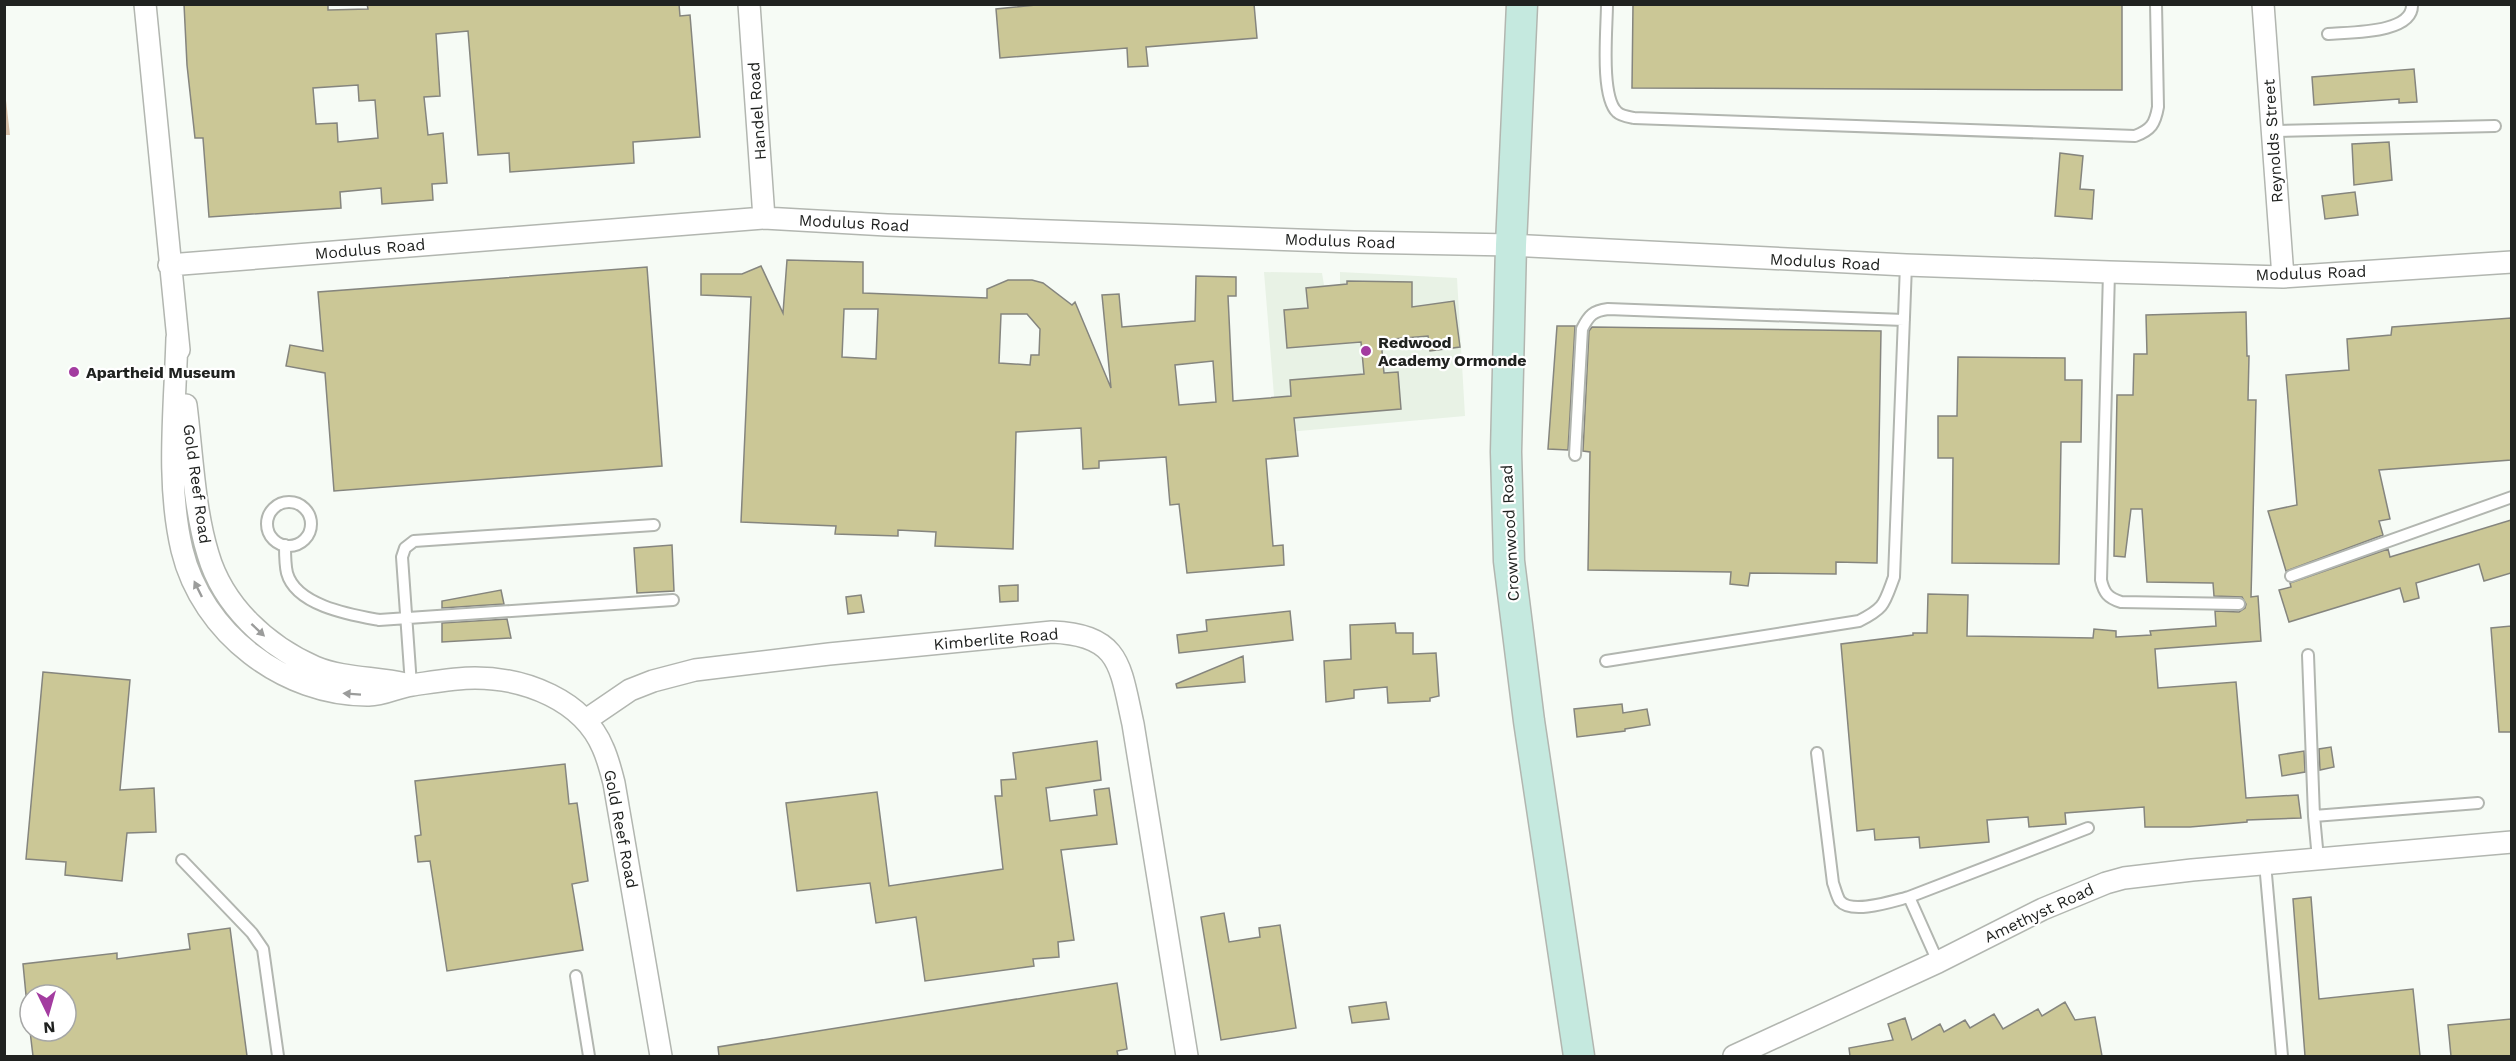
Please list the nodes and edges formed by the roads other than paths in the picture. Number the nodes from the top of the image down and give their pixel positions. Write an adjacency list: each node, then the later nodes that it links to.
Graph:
1 (145, 4): 14 (street, Gold Reef Road)
2 (749, 4): 11 (street, Handel Road)
3 (1522, 4): 12 (main road, Crownwood Road)
4 (1607, 4): 5 (lane)
5 (2156, 4)
6 (2263, 4): 10 (street, Reynolds Street)
7 (2412, 4): 8 (lane)
8 (2328, 34)
9 (2495, 126): 10 (lane)
10 (2272, 131): 17 (street, Reynolds Street)
11 (764, 218): 12 (street, Modulus Road); 14 (street, Modulus Road)
12 (1511, 244): 15 (street, Modulus Road); 46 (main road, Crownwood Road)
13 (2511, 262): 17 (street, Modulus Road)
14 (169, 265): 29 (street, Gold Reef Road)
15 (1906, 265): 16 (street, Modulus Road); 18 (lane)
16 (2109, 272): 17 (street, Modulus Road); 25 (lane)
17 (2283, 277)
18 (1904, 320): 19 (lane); 28 (lane)
19 (1575, 455)
20 (2511, 497): 23 (lane)
21 (654, 525): 26 (lane)
22 (285, 546): 22 (lane); 26 (lane)
23 (2290, 576)
24 (673, 600): 26 (lane)
25 (2239, 604)
26 (406, 618): 29 (lane)
27 (2308, 655): 33 (lane)
28 (1606, 661)
29 (410, 685): 30 (street, Gold Reef Road)
30 (586, 720): 44 (street, Gold Reef Road); 45 (street, Kimberlite Road)
31 (1817, 753): 39 (lane)
32 (2478, 803): 33 (lane)
33 (2314, 816): 36 (lane)
34 (2088, 828): 39 (lane)
35 (2511, 842): 36 (street, Amethyst Road)
36 (2319, 859): 38 (street, Amethyst Road)
37 (182, 860): 42 (lane)
38 (2265, 863): 40 (street, Amethyst Road); 48 (lane)
39 (1909, 897): 40 (lane)
40 (1938, 962): 47 (street, Amethyst Road)
41 (576, 976): 43 (lane)
42 (278, 1056)
43 (589, 1056)
44 (661, 1056)
45 (1187, 1056)
46 (1579, 1056)
47 (1734, 1056)
48 (2282, 1056)

